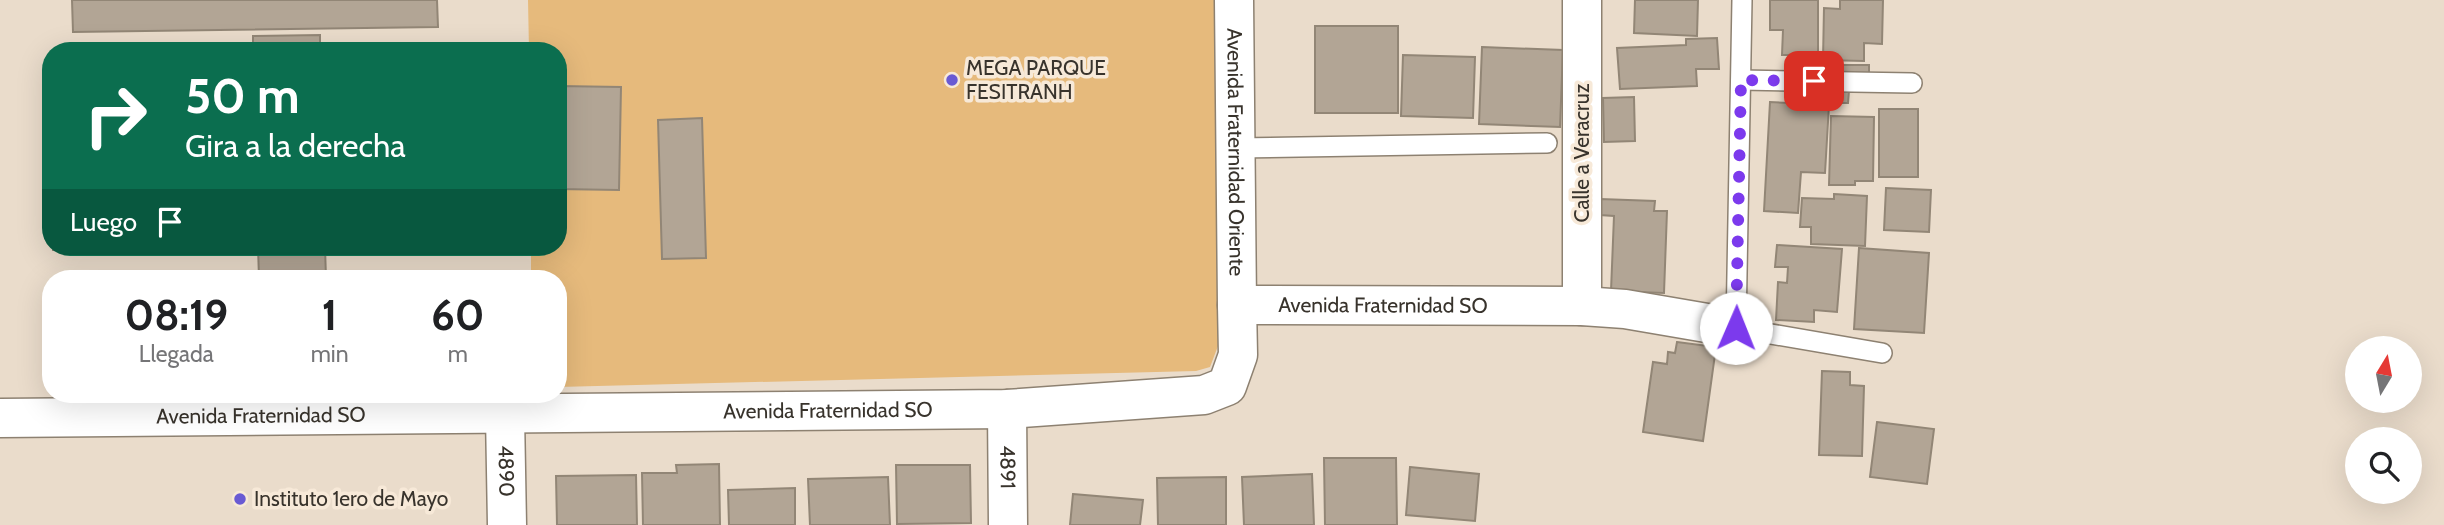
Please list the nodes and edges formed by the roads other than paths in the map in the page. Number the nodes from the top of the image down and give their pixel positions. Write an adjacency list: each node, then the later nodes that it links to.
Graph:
1 (1234, 0): 7 (street, Avenida Fraternidad Oriente)
2 (1582, 0): 9 (street, Calle a Veracruz)
3 (1742, 0): 4 (lane)
4 (1741, 80): 5 (lane); 10 (lane)
5 (1912, 83)
6 (1547, 143): 7 (lane)
7 (1236, 148): 8 (street, Avenida Fraternidad Oriente)
8 (1237, 305): 9 (street, Avenida Fraternidad SO); 12 (street, Avenida Fraternidad SO)
9 (1582, 306): 10 (street, Avenida Fraternidad SO)
10 (1736, 328): 11 (lane)
11 (1882, 353)
12 (1007, 409): 13 (street, Avenida Fraternidad SO); 16 (street, 4891)
13 (505, 415): 14 (street, Avenida Fraternidad SO); 15 (street, 4890)
14 (0, 418)
15 (507, 525)
16 (1008, 525)

